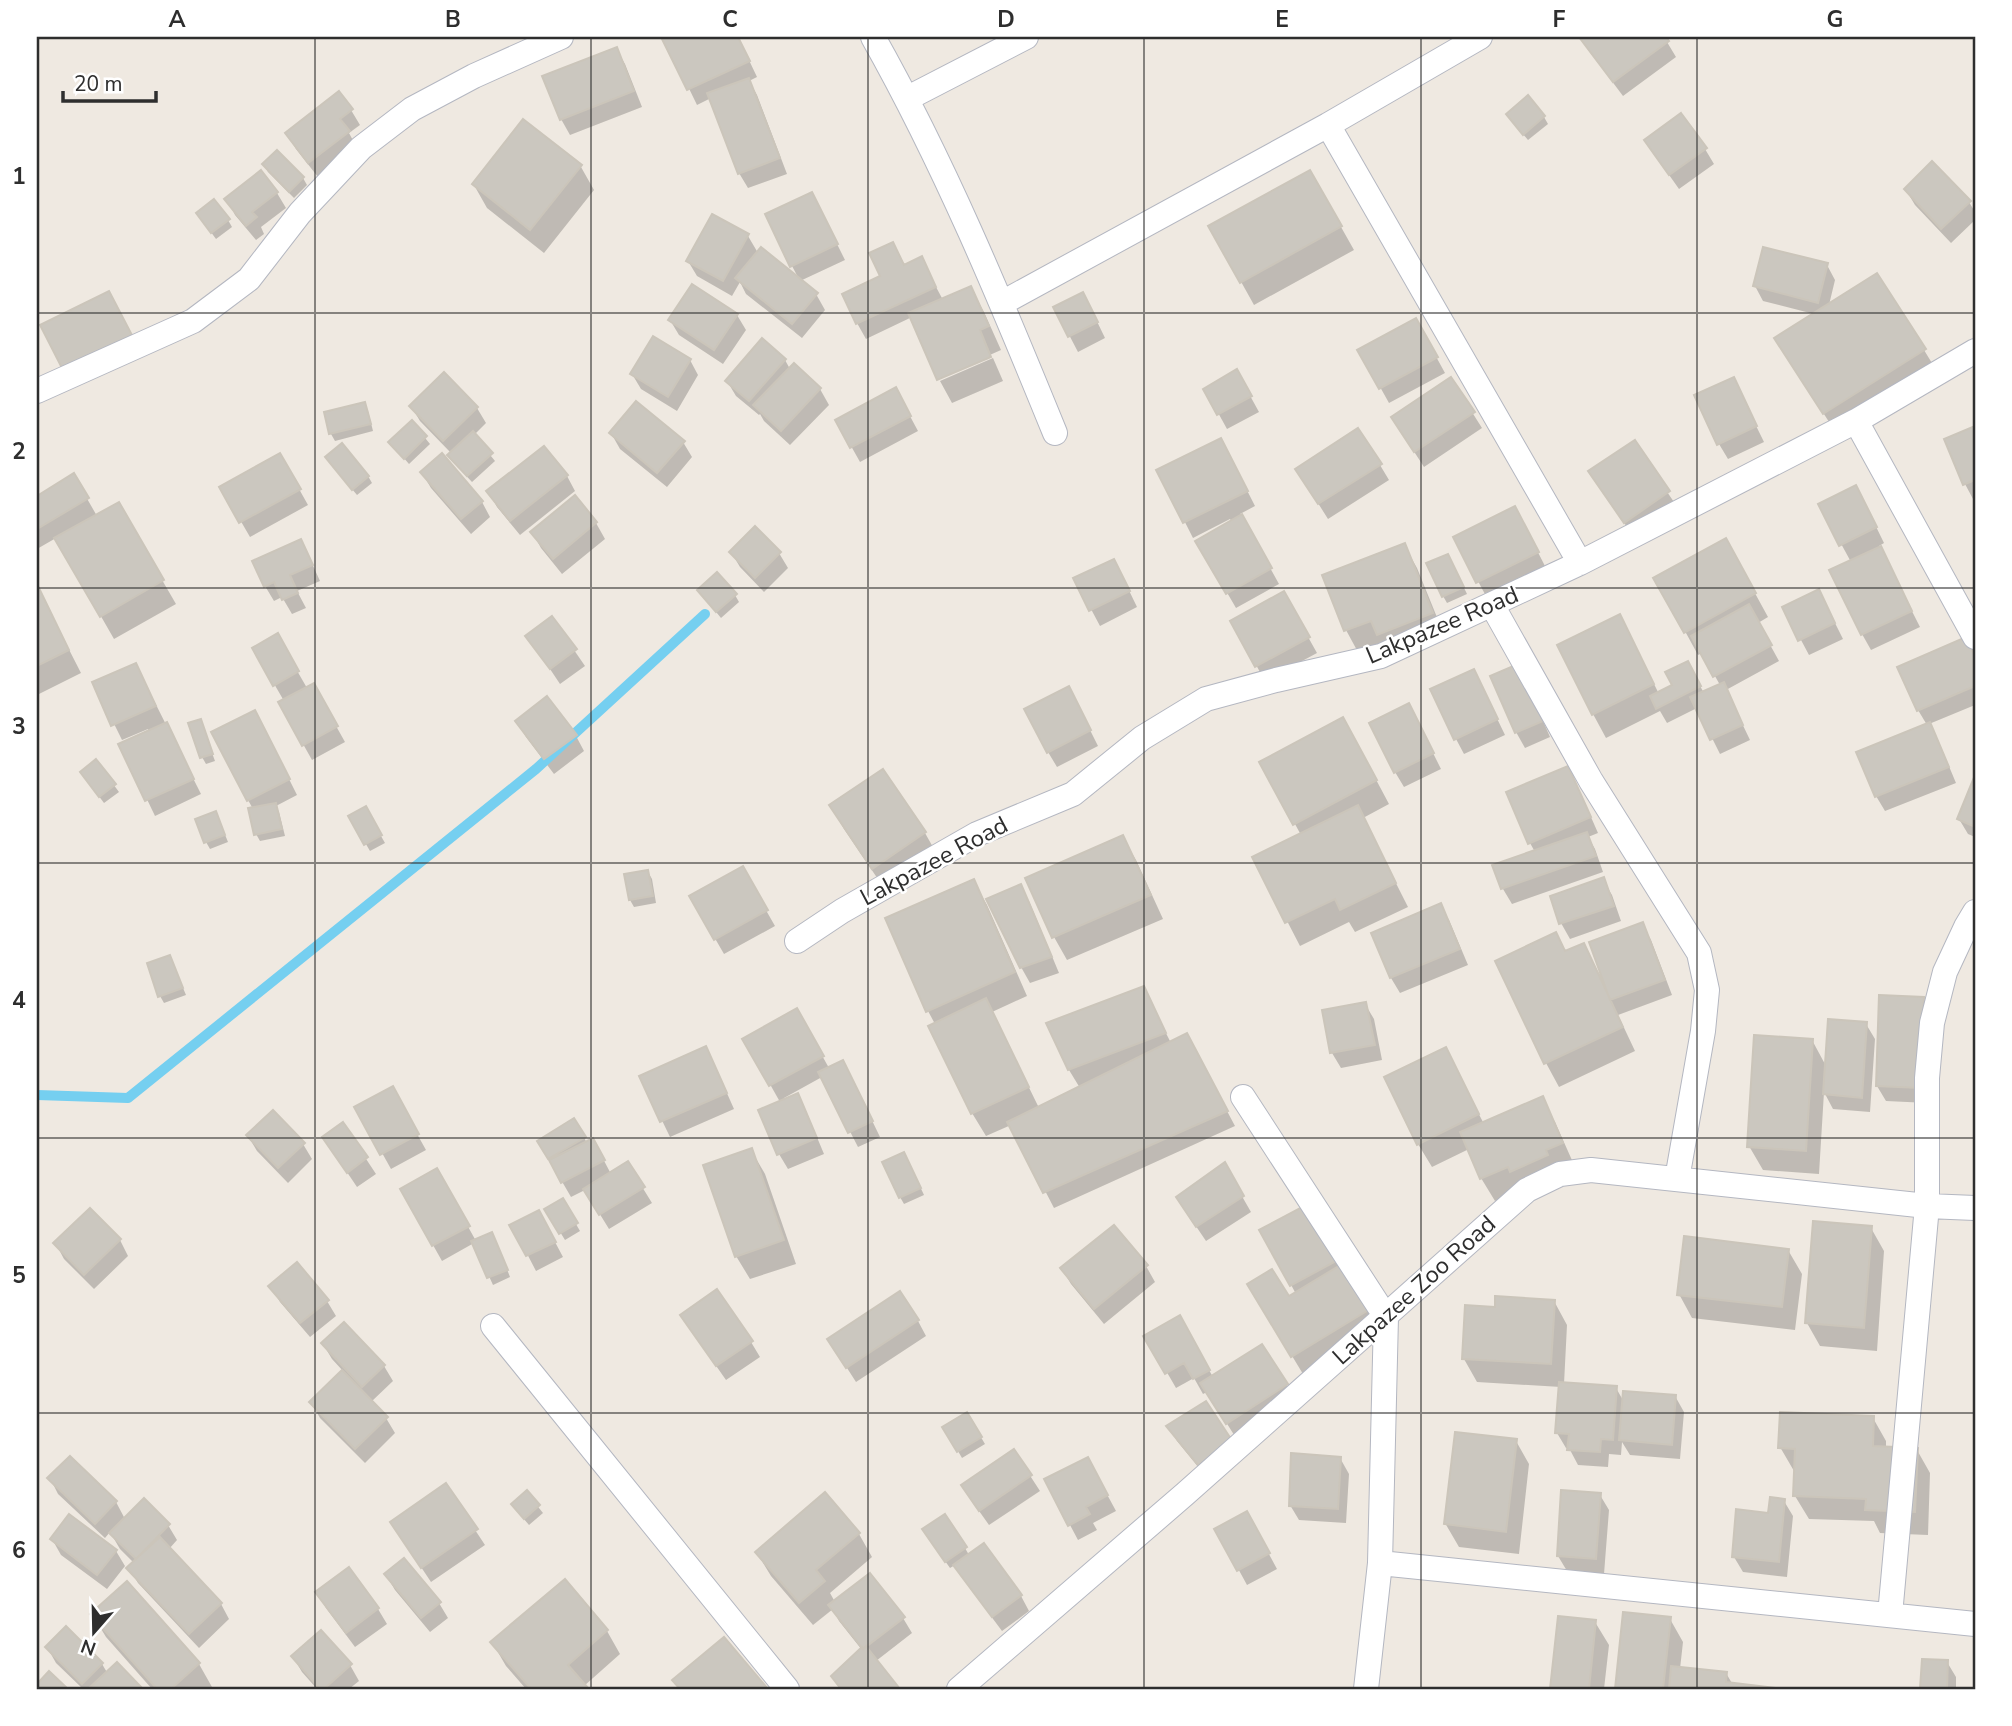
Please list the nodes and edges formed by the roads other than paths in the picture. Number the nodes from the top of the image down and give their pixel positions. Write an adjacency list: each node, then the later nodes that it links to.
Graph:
1 (561, 37): 9 (street)
2 (873, 37): 5 (street)
3 (1026, 37): 5 (street)
4 (1480, 37): 6 (street)
5 (908, 98): 7 (street)
6 (1328, 125): 7 (street); 12 (street)
7 (1002, 303): 11 (street)
8 (1975, 351): 10 (street, Lakpazee Road)
9 (37, 391)
10 (1856, 421): 12 (street, Lakpazee Road); 14 (street)
11 (1055, 433)
12 (1580, 563): 13 (street, Lakpazee Road)
13 (1492, 605): 16 (street, Lakpazee Road); 18 (street)
14 (1975, 636)
15 (1975, 912): 19 (street)
16 (797, 941)
17 (1244, 1097): 21 (street)
18 (1677, 1179): 19 (street, Lakpazee Zoo Road); 21 (street, Lakpazee Zoo Road)
19 (1927, 1206): 20 (street, Lakpazee Zoo Road); 24 (street)
20 (1975, 1208)
21 (1386, 1317): 23 (street); 27 (street, Lakpazee Zoo Road)
22 (493, 1326): 26 (street)
23 (1380, 1563): 24 (street); 28 (street)
24 (1890, 1615): 25 (street)
25 (1975, 1624)
26 (787, 1689)
27 (959, 1689)
28 (1366, 1689)

